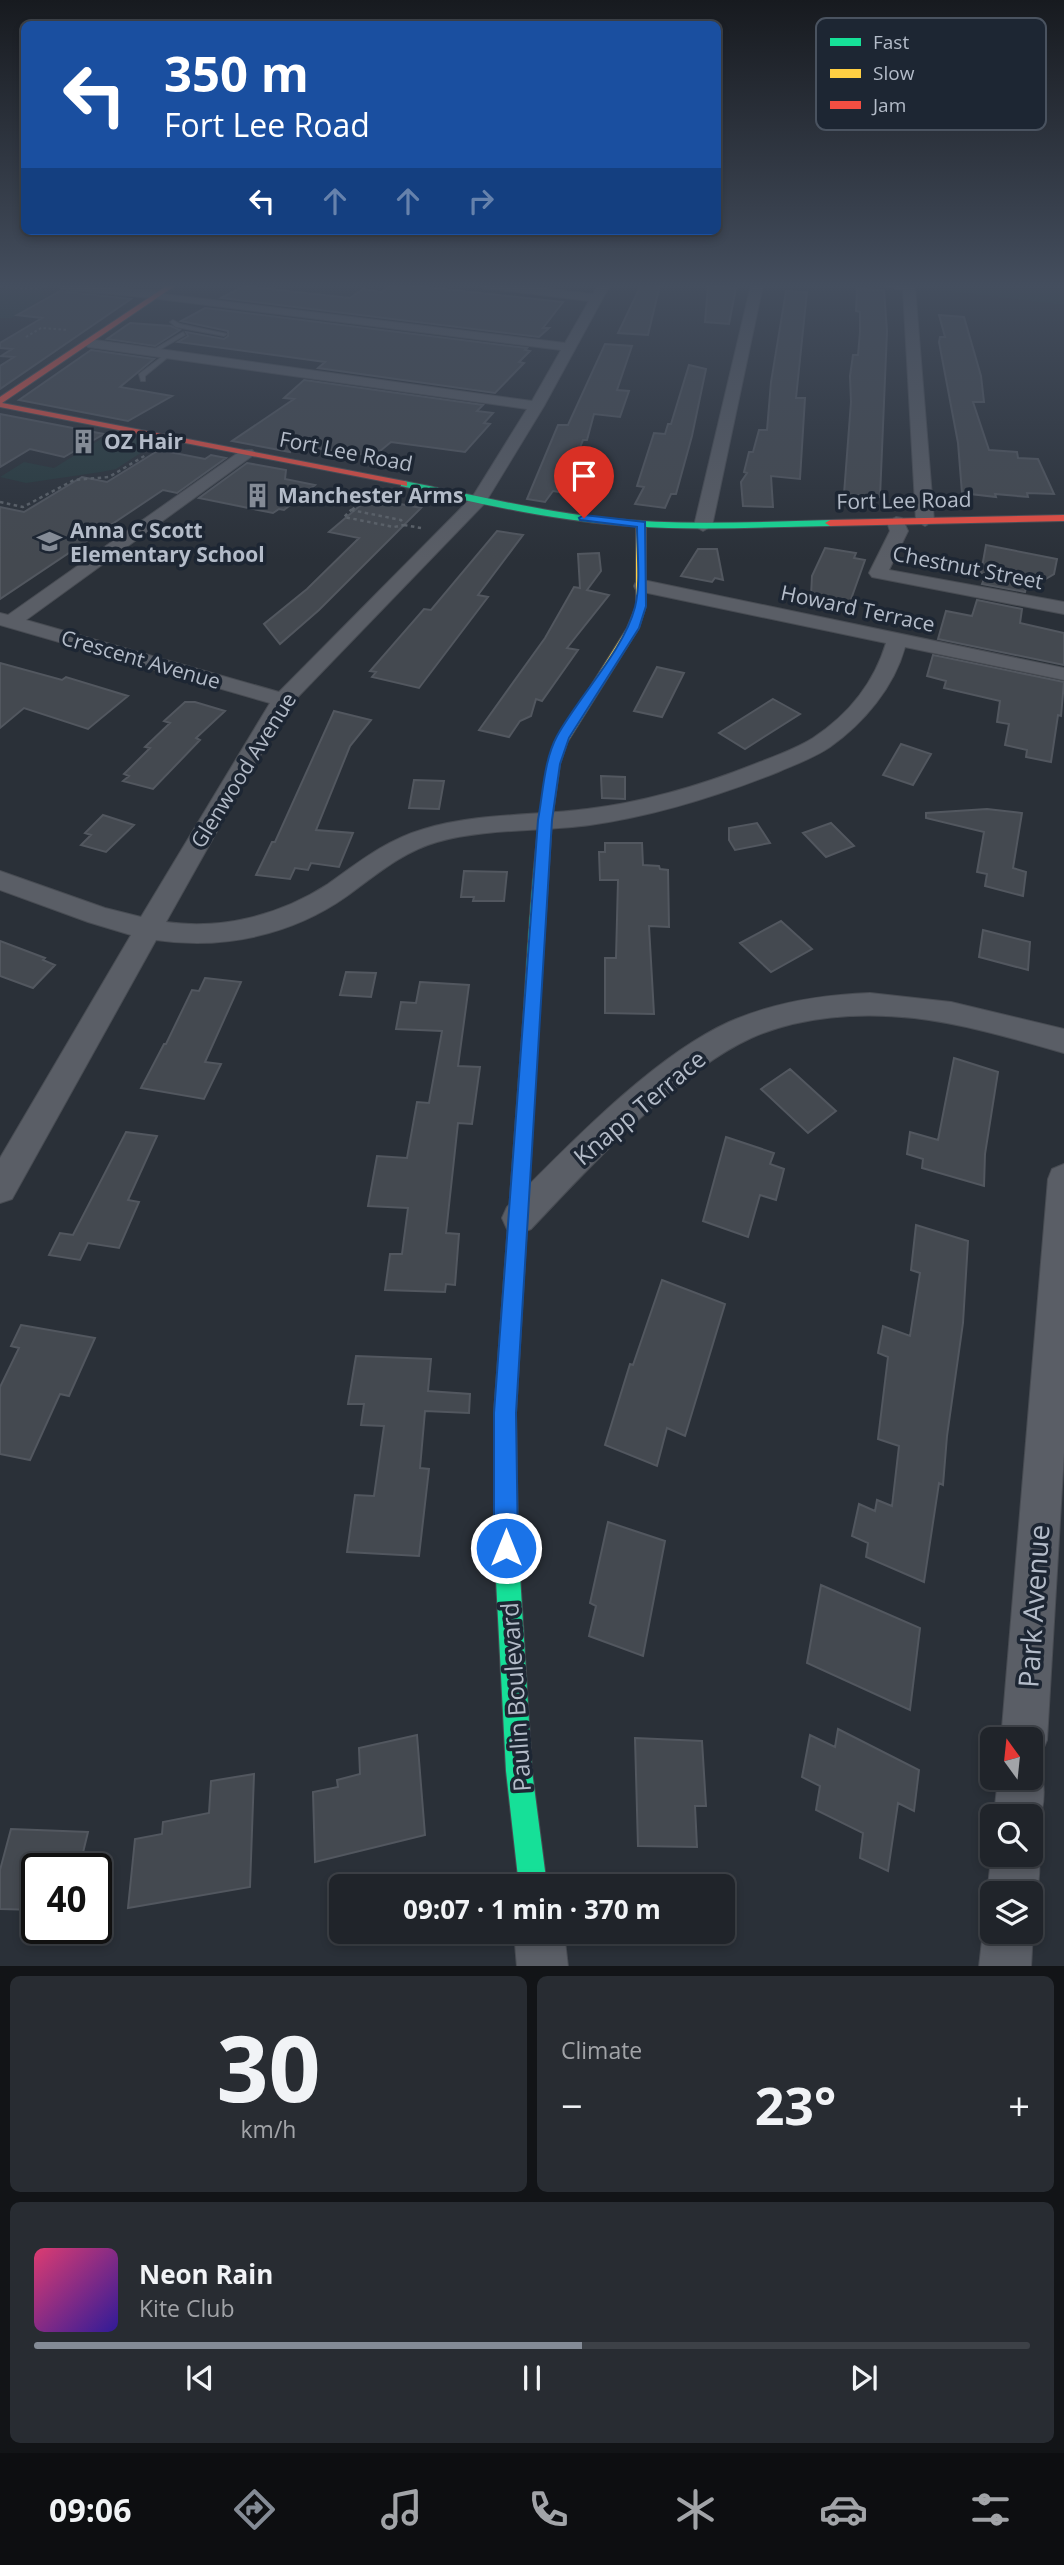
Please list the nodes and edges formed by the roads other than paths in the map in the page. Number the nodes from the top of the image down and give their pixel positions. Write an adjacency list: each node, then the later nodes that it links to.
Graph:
1 (39, 377): 8 (street)
2 (142, 377): 7 (lane)
3 (338, 377): 9 (street)
4 (553, 377): 9 (street, Glenwood Avenue)
5 (736, 377): 16 (street)
6 (915, 377): 13 (street)
7 (143, 380)
8 (0, 403): 10 (street, Fort Lee Road)
9 (537, 405): 11 (street, Glenwood Avenue)
10 (247, 453): 11 (street, Fort Lee Road); 19 (street)
11 (479, 499): 15 (street, Fort Lee Road); 22 (street, Glenwood Avenue)
12 (1064, 518): 13 (street, Fort Lee Road)
13 (925, 521): 14 (street, Fort Lee Road)
14 (896, 522): 16 (street, Fort Lee Road); 18 (street, Chestnut Street)
15 (641, 524): 16 (street, Fort Lee Road); 17 (street, Paulin Boulevard)
16 (703, 526)
17 (643, 586): 20 (street, Howard Terrace); 23 (street, Paulin Boulevard)
18 (1064, 608)
19 (6, 620): 22 (street, Crescent Avenue)
20 (897, 639): 21 (street, Howard Terrace); 23 (street)
21 (1064, 674)
22 (283, 700): 25 (street, Glenwood Avenue)
23 (545, 820): 25 (street); 29 (street, Paulin Boulevard)
24 (0, 880): 25 (street)
25 (148, 930): 28 (street, Glenwood Avenue)
26 (1064, 1041): 29 (street, Knapp Terrace)
27 (1064, 1179): 30 (street, Park Avenue)
28 (0, 1188)
29 (519, 1218): 31 (street, Paulin Boulevard)
30 (1025, 1727)
31 (532, 1874)
32 (540, 1944): 34 (street)
33 (1007, 1944): 35 (street)
34 (543, 1966)
35 (1005, 1966)

